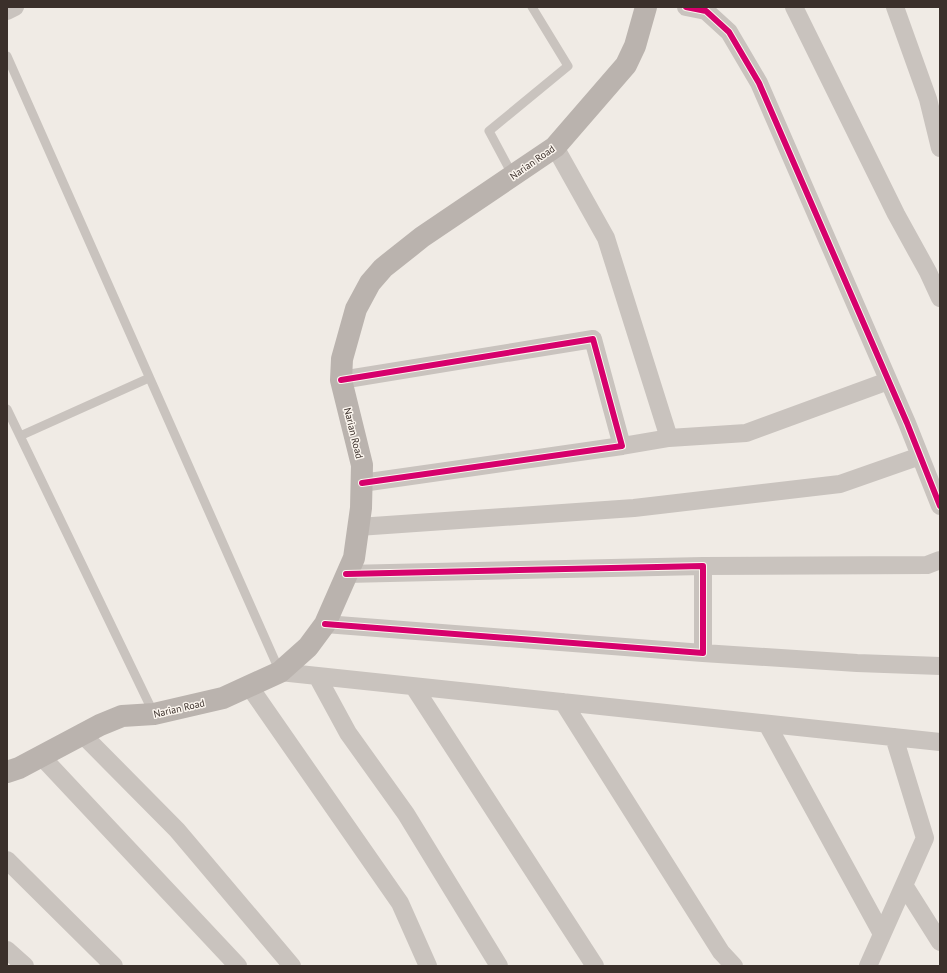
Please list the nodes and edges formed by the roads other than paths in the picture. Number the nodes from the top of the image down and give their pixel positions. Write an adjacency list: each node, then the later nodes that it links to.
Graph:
1 (15, 7): 7 (street)
2 (532, 7): 11 (lane)
3 (646, 7): 9 (main road, Narian Road)
4 (686, 7): 15 (street)
5 (794, 7): 12 (street)
6 (895, 7): 10 (street)
7 (7, 11)
8 (7, 56): 13 (lane)
9 (555, 147): 11 (main road, Narian Road); 18 (street)
10 (940, 148)
11 (513, 176): 14 (main road, Narian Road)
12 (940, 298)
13 (149, 378): 17 (lane); 30 (lane)
14 (341, 380): 19 (street); 21 (main road, Narian Road)
15 (888, 381): 18 (street); 20 (street)
16 (7, 409): 17 (lane)
17 (20, 436): 35 (lane)
18 (668, 438): 19 (street)
19 (622, 446): 21 (street)
20 (920, 456): 22 (street); 23 (street)
21 (362, 483): 23 (main road, Narian Road)
22 (940, 506)
23 (358, 526): 26 (main road, Narian Road)
24 (940, 560): 25 (street)
25 (702, 566): 26 (street); 28 (street)
26 (346, 574): 27 (main road, Narian Road)
27 (324, 624): 28 (street); 30 (main road, Narian Road)
28 (703, 653): 29 (street)
29 (940, 666)
30 (280, 672): 31 (street); 32 (main road, Narian Road)
31 (317, 676): 33 (street); 52 (street)
32 (250, 686): 35 (main road, Narian Road); 51 (street)
33 (414, 687): 34 (street); 53 (street)
34 (563, 702): 36 (street); 54 (street)
35 (154, 714): 37 (main road, Narian Road)
36 (767, 724): 38 (street); 44 (street)
37 (82, 734): 40 (main road, Narian Road); 50 (street)
38 (894, 737): 39 (street); 43 (street)
39 (940, 742)
40 (41, 756): 41 (main road, Narian Road); 49 (street)
41 (7, 772)
42 (7, 860): 48 (street)
43 (904, 885): 44 (street); 45 (street)
44 (882, 934): 55 (street)
45 (940, 942)
46 (7, 950): 47 (street)
47 (25, 966)
48 (114, 966)
49 (238, 966)
50 (292, 966)
51 (428, 966)
52 (499, 966)
53 (595, 966)
54 (734, 966)
55 (868, 966)

